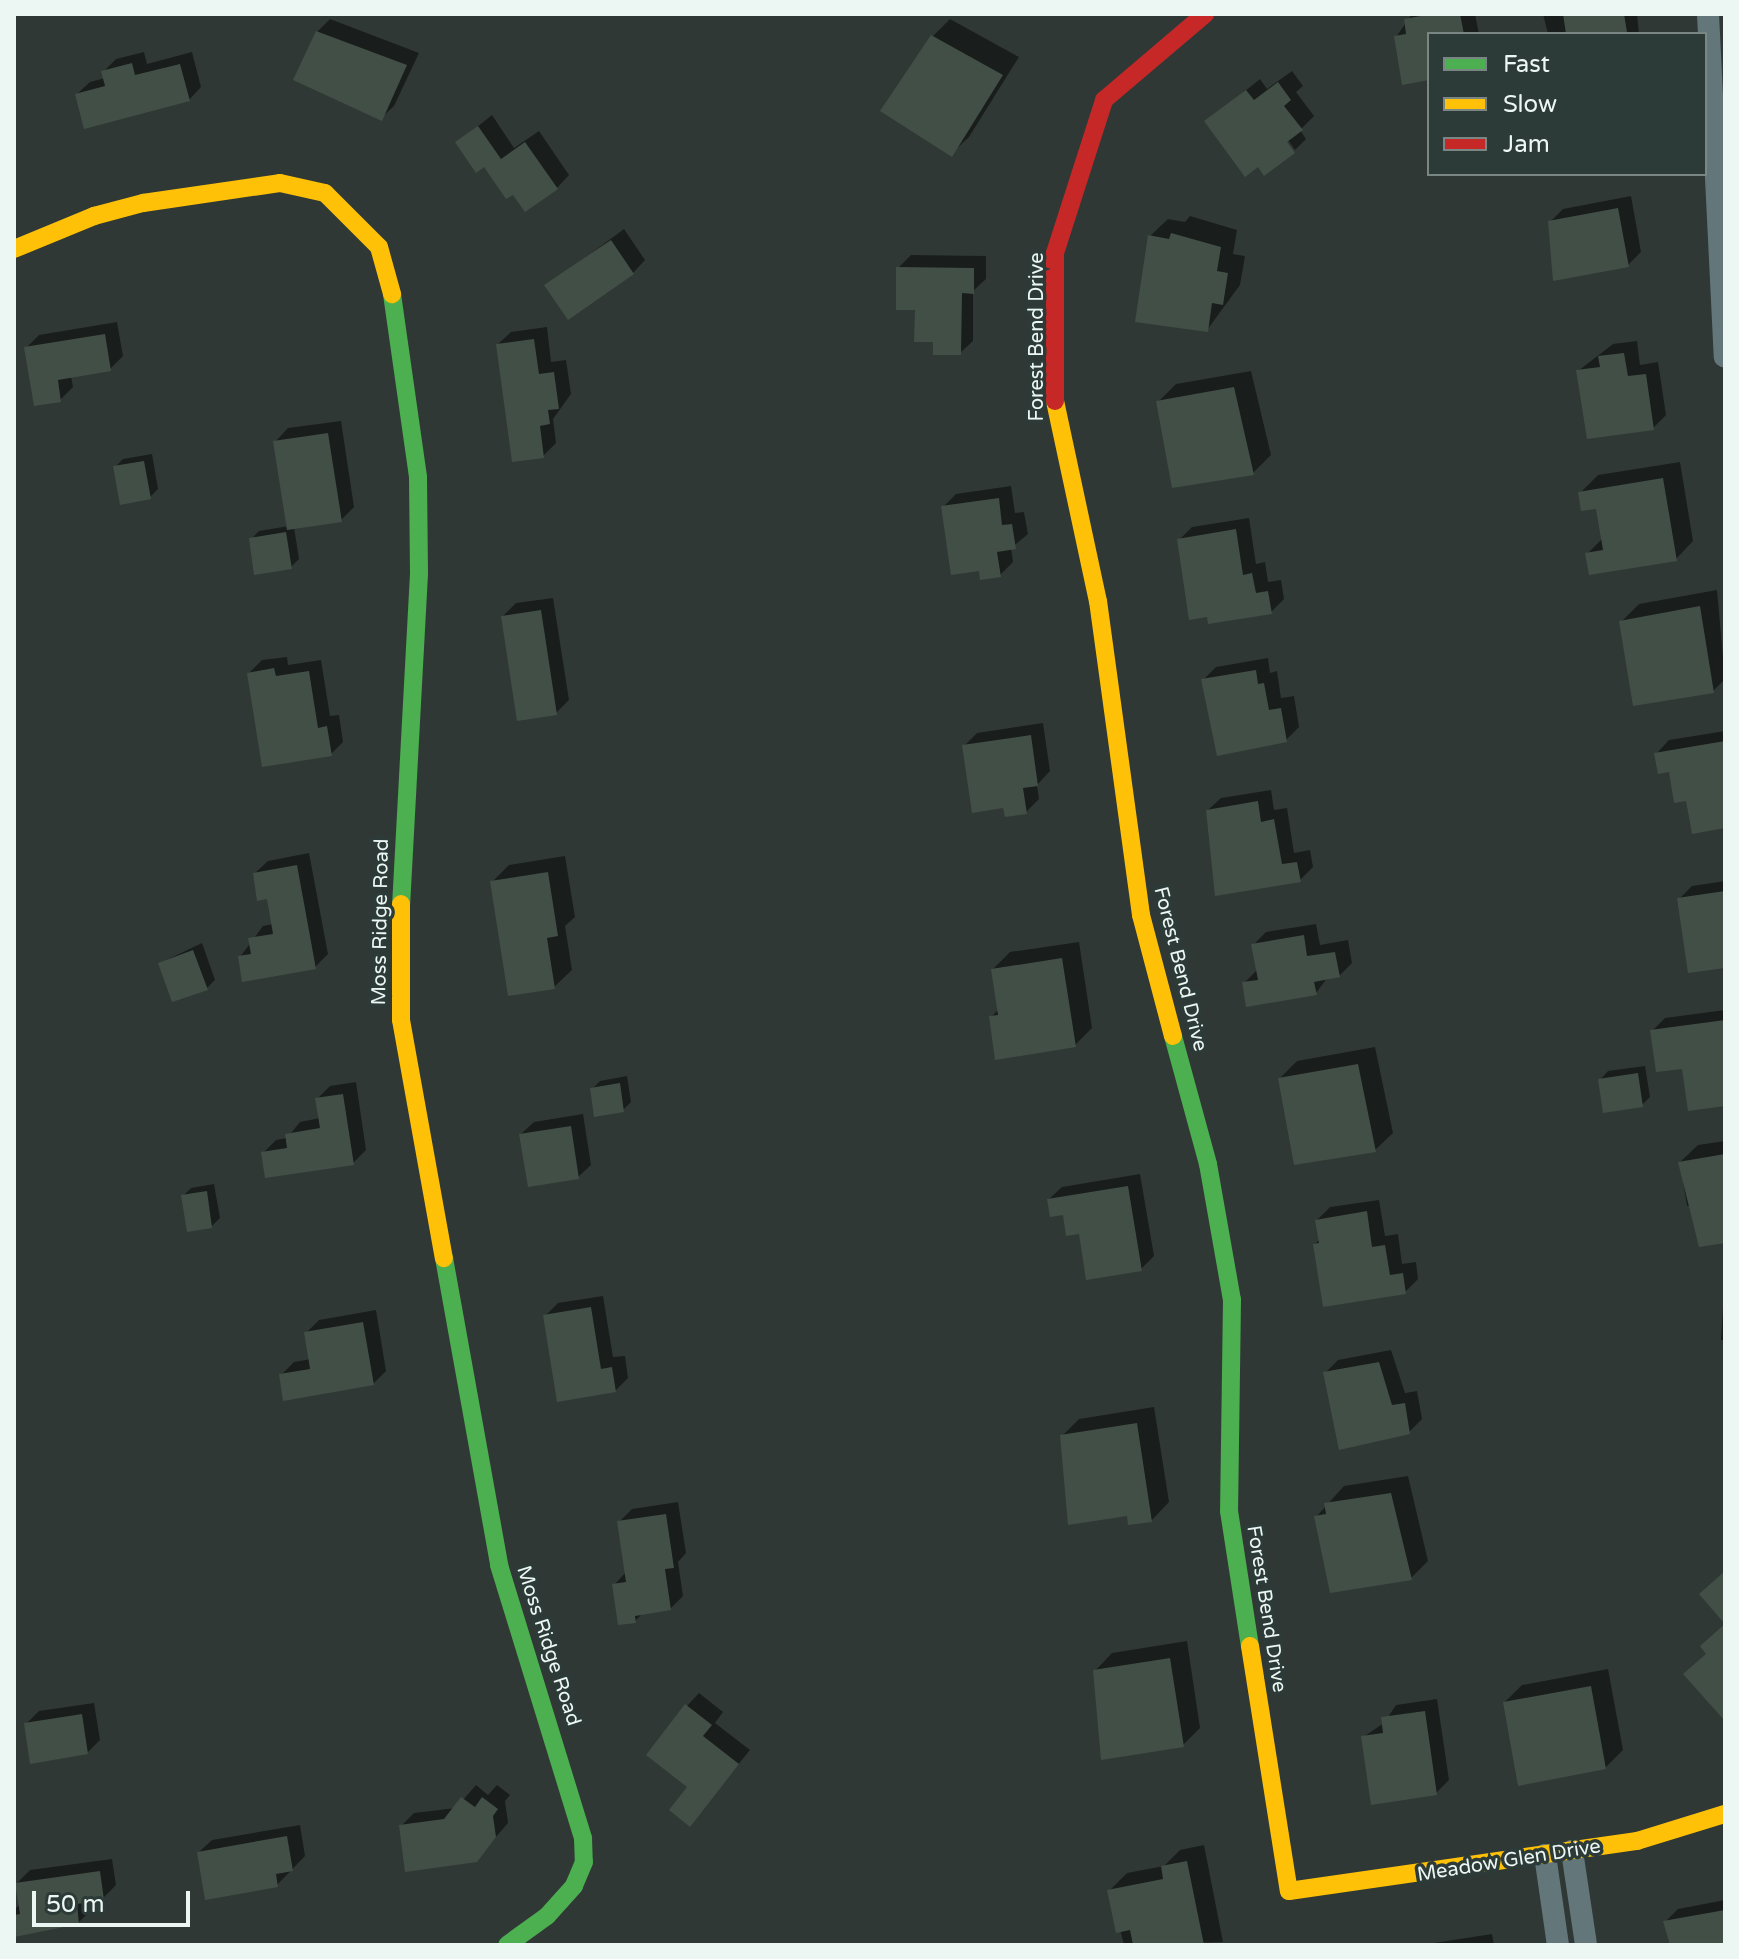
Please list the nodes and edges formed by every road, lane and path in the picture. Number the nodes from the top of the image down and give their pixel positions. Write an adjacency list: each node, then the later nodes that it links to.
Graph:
1 (1205, 14): 8 (street, Forest Bend Drive)
2 (1708, 14): 4 (street)
3 (14, 249): 9 (street, Moss Ridge Road)
4 (1725, 357)
5 (1725, 1814): 6 (street, Meadow Glen Drive)
6 (1572, 1851): 7 (street, Meadow Glen Drive); 11 (street)
7 (1545, 1855): 8 (street, Meadow Glen Drive); 10 (street)
8 (1289, 1891)
9 (507, 1945)
10 (1558, 1945)
11 (1586, 1945)

